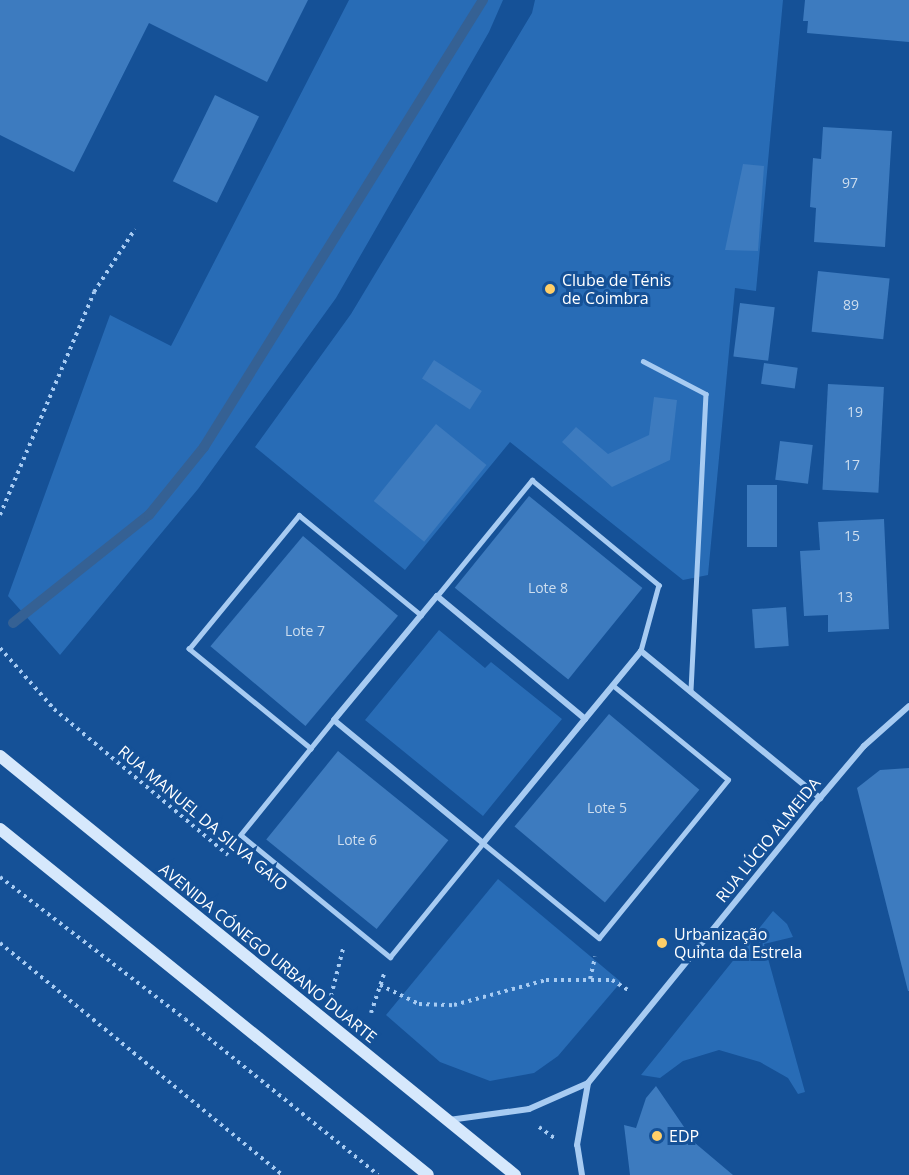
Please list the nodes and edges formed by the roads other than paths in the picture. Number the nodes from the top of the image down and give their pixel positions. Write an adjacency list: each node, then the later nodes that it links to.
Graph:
1 (643, 361): 6 (lane)
2 (436, 596): 3 (street); 4 (lane); 8 (street)
3 (421, 615): 9 (street); 10 (lane)
4 (641, 651): 5 (street); 6 (street)
5 (613, 686): 8 (street); 14 (lane)
6 (691, 692): 12 (street)
7 (909, 706): 12 (street, RUA LÚCIO ALMEIDA)
8 (585, 719): 14 (street)
9 (334, 720): 10 (lane); 14 (street)
10 (311, 749): 14 (lane)
11 (0, 756): 16 (main road, AVENIDA CÓNEGO URBANO DUARTE)
12 (820, 798): 15 (street, RUA LÚCIO ALMEIDA)
13 (0, 829): 17 (main road)
14 (483, 843)
15 (588, 1083): 16 (street, RUA LÚCIO ALMEIDA); 19 (street, RUA LÚCIO ALMEIDA)
16 (447, 1120): 18 (main road, AVENIDA CÓNEGO URBANO DUARTE)
17 (428, 1175)
18 (515, 1175)
19 (582, 1175)

